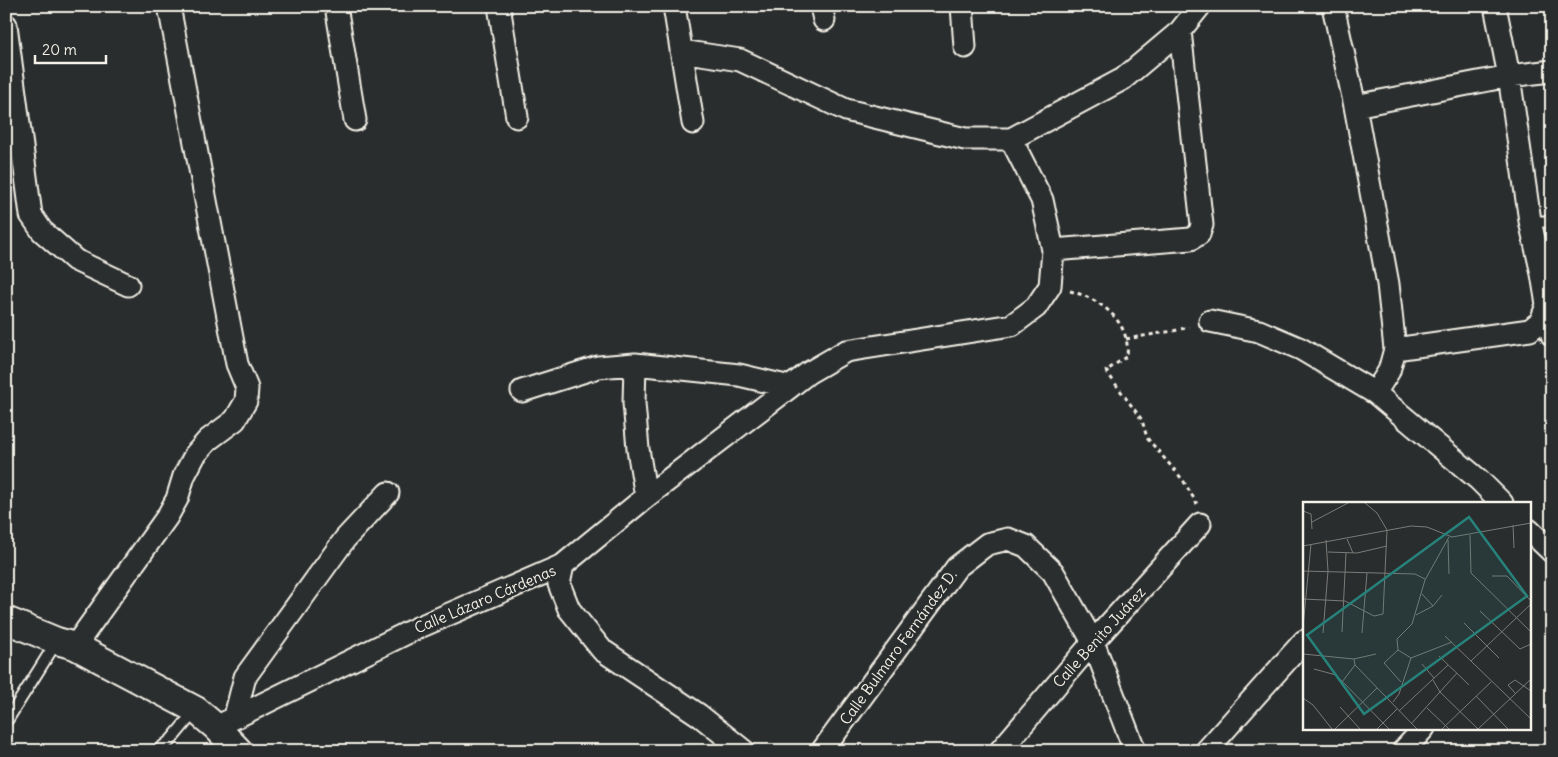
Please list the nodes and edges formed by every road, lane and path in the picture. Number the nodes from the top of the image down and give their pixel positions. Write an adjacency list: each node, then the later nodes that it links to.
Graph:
1 (170, 6): 44 (street)
2 (336, 6): 17 (street)
3 (499, 6): 16 (street)
4 (674, 6): 12 (street)
5 (962, 6): 11 (street)
6 (1200, 6): 10 (street)
7 (1333, 6): 15 (street)
8 (1495, 6): 14 (street)
9 (6, 25): 23 (street)
10 (1180, 31): 19 (street); 22 (street)
11 (965, 47)
12 (682, 51): 18 (street); 19 (street)
13 (1552, 71): 14 (street)
14 (1509, 76): 15 (street); 20 (street)
15 (1355, 106): 29 (street)
16 (517, 117)
17 (355, 120)
18 (693, 123)
19 (1011, 139): 22 (street)
20 (1530, 221): 21 (lane); 25 (street)
21 (1552, 222)
22 (1053, 250): 24 (street)
23 (128, 286)
24 (1050, 286): 28 (path); 31 (street)
25 (1547, 305): 27 (street); 29 (street)
26 (1210, 321): 28 (path); 33 (street)
27 (1552, 334)
28 (1126, 339): 37 (path)
29 (1395, 348): 33 (street)
30 (635, 364): 31 (street); 32 (street); 35 (street)
31 (790, 387): 35 (street)
32 (522, 392)
33 (1375, 393): 36 (street)
34 (388, 493): 47 (street)
35 (646, 497): 40 (street)
36 (1501, 502)
37 (1200, 524): 42 (street, Calle Benito Juárez)
38 (1530, 531): 39 (street)
39 (1552, 552)
40 (563, 565): 47 (street, Calle Lázaro Cárdenas); 51 (street, Calle Lázaro Cárdenas)
41 (6, 620): 44 (street)
42 (1093, 642): 52 (street, Calle Bulmaro Fernández D.); 53 (street, Calle Benito Juárez); 54 (street)
43 (1303, 642): 55 (street)
44 (66, 644): 45 (street); 46 (lane)
45 (196, 710): 47 (street); 49 (lane)
46 (8, 719)
47 (226, 721): 50 (street)
48 (1422, 730): 56 (street)
49 (157, 751)
50 (239, 751)
51 (744, 751)
52 (822, 751)
53 (1000, 751)
54 (1135, 751)
55 (1206, 751)
56 (1403, 751)

